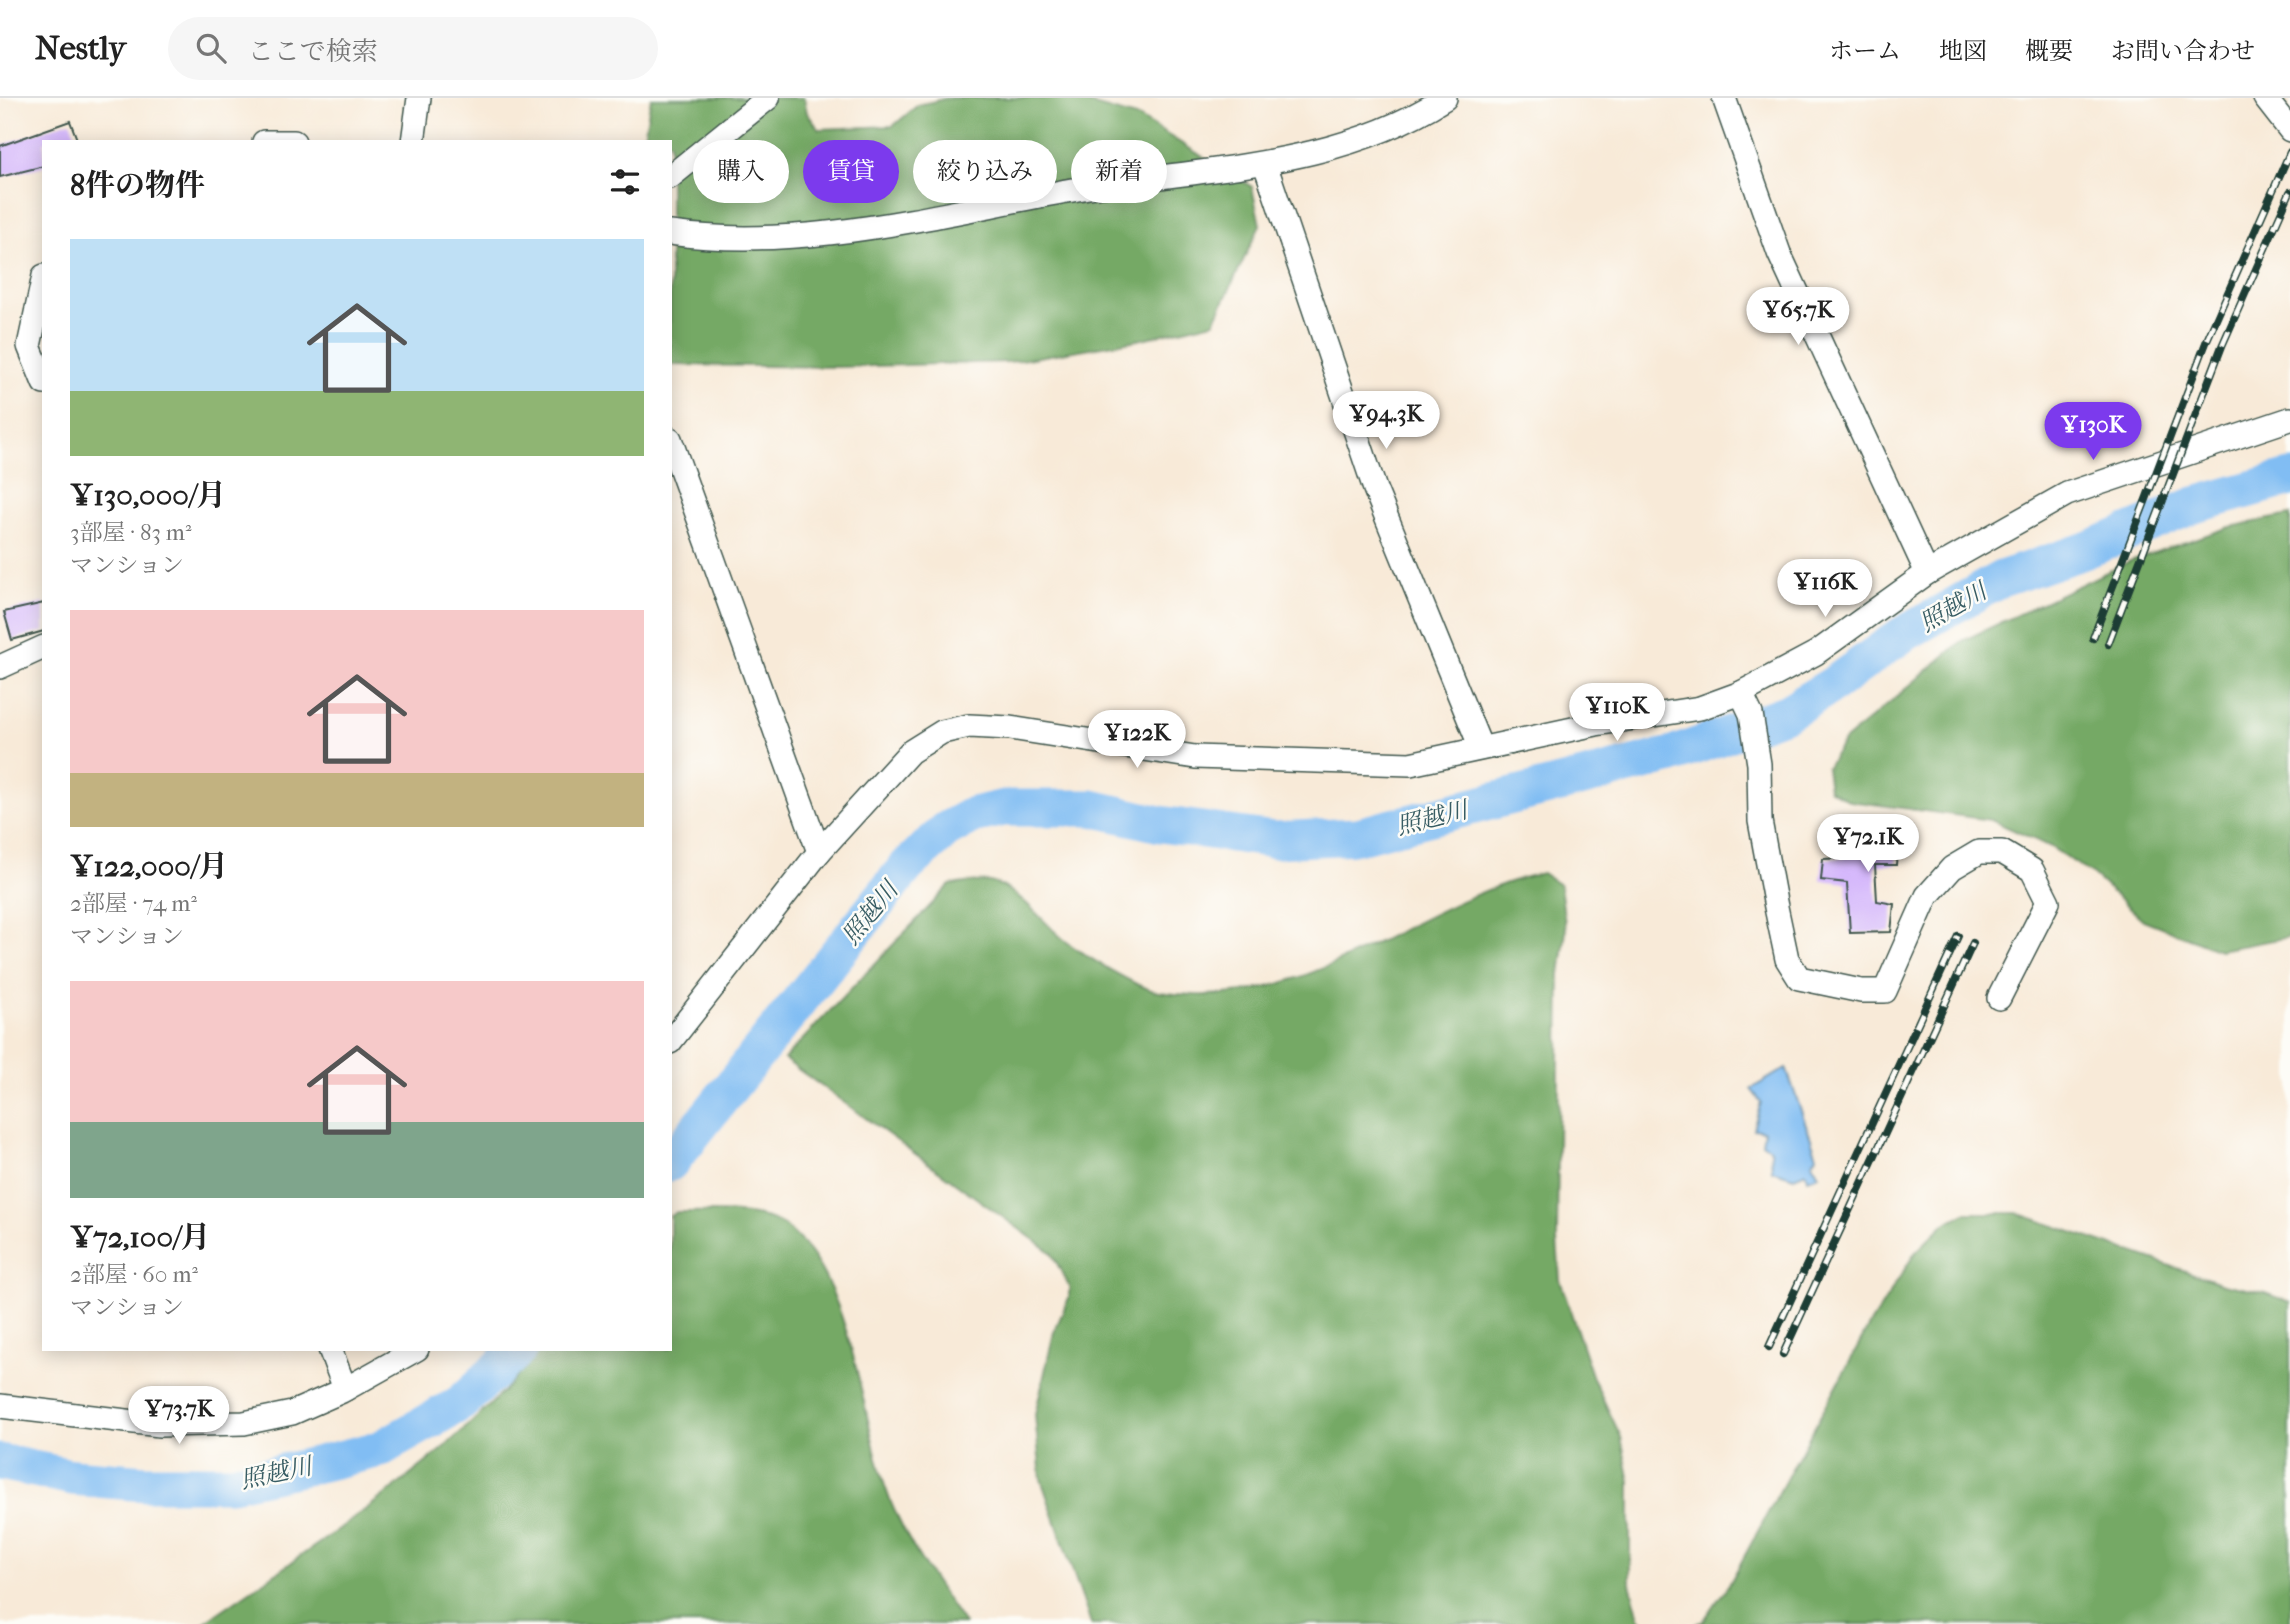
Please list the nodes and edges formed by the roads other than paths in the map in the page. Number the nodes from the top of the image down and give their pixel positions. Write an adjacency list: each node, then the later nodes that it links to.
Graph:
1 (419, 98): 7 (street)
2 (768, 98): 9 (street)
3 (1445, 98): 8 (street)
4 (1724, 98): 15 (street)
5 (2265, 98): 6 (street)
6 (2290, 130)
7 (413, 140)
8 (1265, 164): 10 (street); 19 (street)
9 (672, 175)
10 (672, 233)
11 (42, 285): 12 (street)
12 (42, 378)
13 (2290, 419): 15 (street)
14 (672, 445): 20 (street)
15 (1927, 573): 18 (street)
16 (42, 648): 17 (street)
17 (0, 667)
18 (1741, 693): 19 (street); 21 (street)
19 (1481, 748): 20 (street)
20 (820, 852): 22 (street)
21 (1999, 998)
22 (672, 1038)
23 (331, 1351): 25 (street)
24 (413, 1351): 25 (street)
25 (345, 1389): 26 (street)
26 (0, 1406)

